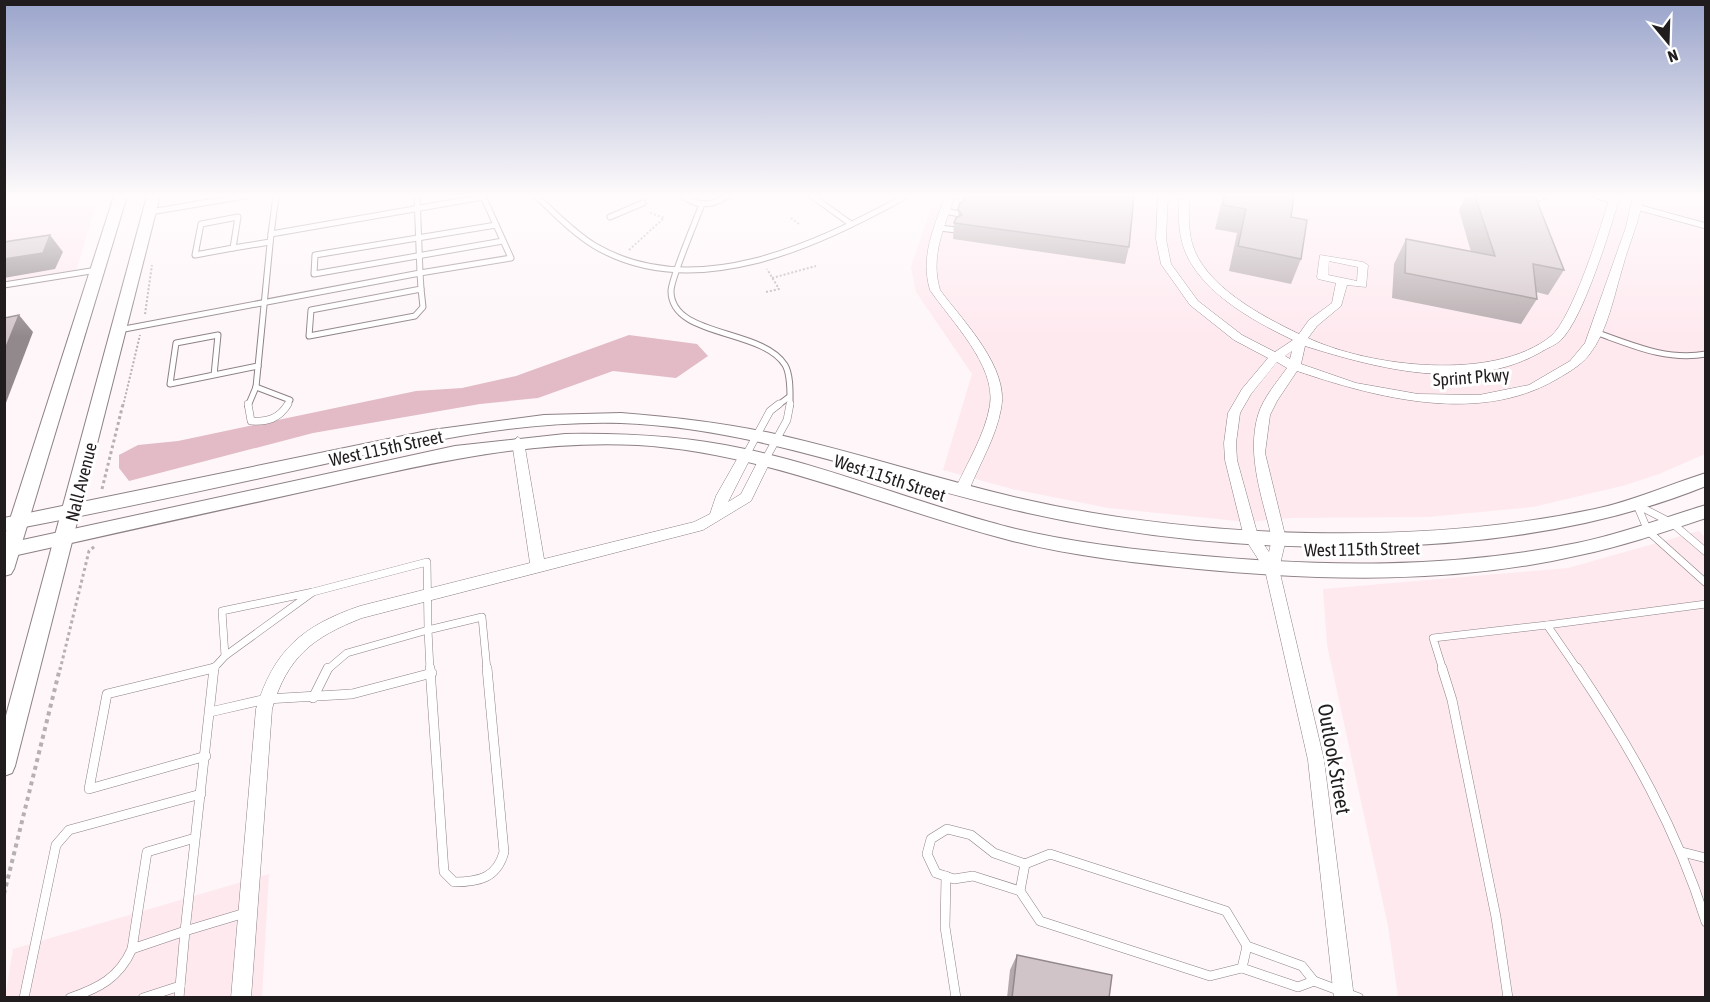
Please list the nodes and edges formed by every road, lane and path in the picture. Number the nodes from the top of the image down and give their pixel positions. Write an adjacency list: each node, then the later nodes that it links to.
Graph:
1 (270, 242): 33 (lane)
2 (106, 243): 26 (main road)
3 (142, 243): 34 (main road, Nall Avenue)
4 (197, 243): 20 (lane)
5 (234, 243): 20 (lane)
6 (266, 243): 20 (lane)
7 (382, 243): 21 (lane)
8 (419, 243): 21 (lane)
9 (492, 243): 21 (lane)
10 (504, 243): 27 (lane)
11 (593, 243): 22 (lane)
12 (636, 243): 22 (path)
13 (689, 243): 25 (lane)
14 (811, 243): 25 (lane)
15 (935, 243): 50 (street)
16 (1162, 243): 38 (street, Sprint Pkwy)
17 (1188, 243): 36 (street, Sprint Pkwy)
18 (1598, 243): 36 (street, Sprint Pkwy)
19 (1625, 243): 35 (street, Sprint Pkwy)
20 (233, 249)
21 (419, 255): 27 (lane)
22 (615, 255): 25 (lane)
23 (764, 265): 28 (path)
24 (816, 266): 28 (path)
25 (680, 268): 43 (lane)
26 (97, 270): 30 (lane); 55 (main road)
27 (420, 273): 31 (lane); 33 (lane)
28 (772, 278): 32 (path)
29 (1342, 281): 36 (street)
30 (4, 285)
31 (422, 289): 31 (lane)
32 (766, 292)
33 (264, 302): 34 (lane); 39 (lane)
34 (119, 330): 52 (main road, Nall Avenue)
35 (1595, 332): 37 (lane); 40 (street, Sprint Pkwy)
36 (1301, 340): 38 (street); 40 (street)
37 (1706, 354)
38 (1274, 358): 40 (street, Sprint Pkwy); 58 (street)
39 (258, 366): 41 (lane); 42 (lane)
40 (1294, 367): 60 (street)
41 (214, 375): 41 (lane)
42 (256, 387): 42 (lane)
43 (789, 397): 44 (lane); 45 (lane)
44 (757, 435): 45 (street, West 115th Street); 47 (lane); 52 (street, West 115th Street)
45 (775, 440): 48 (lane); 50 (street, West 115th Street)
46 (519, 442): 47 (street, West 115th Street); 59 (street, West 115th Street); 63 (street)
47 (746, 455): 48 (street, West 115th Street); 54 (street)
48 (765, 460): 54 (street); 65 (street, West 115th Street)
49 (1706, 479): 51 (street, West 115th Street)
50 (962, 490): 58 (street, West 115th Street)
51 (1637, 505): 56 (lane); 57 (lane); 60 (street, West 115th Street)
52 (74, 511): 55 (street, West 115th Street); 59 (main road, Nall Avenue)
53 (1706, 511): 56 (street, West 115th Street)
54 (716, 517): 63 (street)
55 (12, 523): 61 (main road)
56 (1672, 524): 57 (street, West 115th Street); 62 (lane)
57 (1648, 531): 65 (street, West 115th Street); 66 (lane)
58 (1251, 537): 60 (street, West 115th Street); 65 (street, Outlook Street)
59 (66, 538): 61 (street, West 115th Street); 79 (main road, Nall Avenue)
60 (1279, 539): 65 (street)
61 (8, 550): 64 (main road)
62 (1706, 552)
63 (538, 567): 68 (street)
64 (4, 569)
65 (1272, 569): 95 (street, Outlook Street)
66 (1706, 583)
67 (313, 592): 68 (lane); 72 (lane); 72 (lane)
68 (427, 595): 71 (lane); 76 (street)
69 (1706, 604): 70 (lane)
70 (1547, 625): 82 (lane); 103 (lane)
71 (429, 630): 74 (lane); 74 (lane); 75 (lane)
72 (225, 656): 73 (lane)
73 (214, 668): 77 (lane); 78 (lane)
74 (432, 673): 75 (lane)
75 (313, 698): 76 (lane)
76 (266, 699): 77 (lane); 87 (street)
77 (210, 712): 78 (lane)
78 (206, 756): 80 (lane)
79 (4, 766)
80 (201, 794): 81 (lane); 96 (lane)
81 (195, 838): 89 (lane); 91 (lane)
82 (1682, 852): 83 (lane); 88 (lane)
83 (1706, 858)
84 (1025, 864): 85 (lane); 86 (lane); 90 (lane)
85 (946, 876): 86 (lane); 101 (lane)
86 (1020, 891): 92 (lane)
87 (248, 912): 89 (lane); 100 (street)
88 (1706, 922)
89 (185, 931): 91 (lane); 94 (lane)
90 (1247, 946): 92 (lane); 93 (lane)
91 (132, 949): 97 (lane)
92 (1242, 968): 93 (lane)
93 (1314, 981): 95 (lane)
94 (180, 986): 98 (lane); 99 (lane)
95 (1343, 994): 102 (lane)
96 (24, 998)
97 (70, 998)
98 (143, 998)
99 (179, 998)
100 (241, 998)
101 (956, 998)
102 (1359, 998)
103 (1508, 998)

